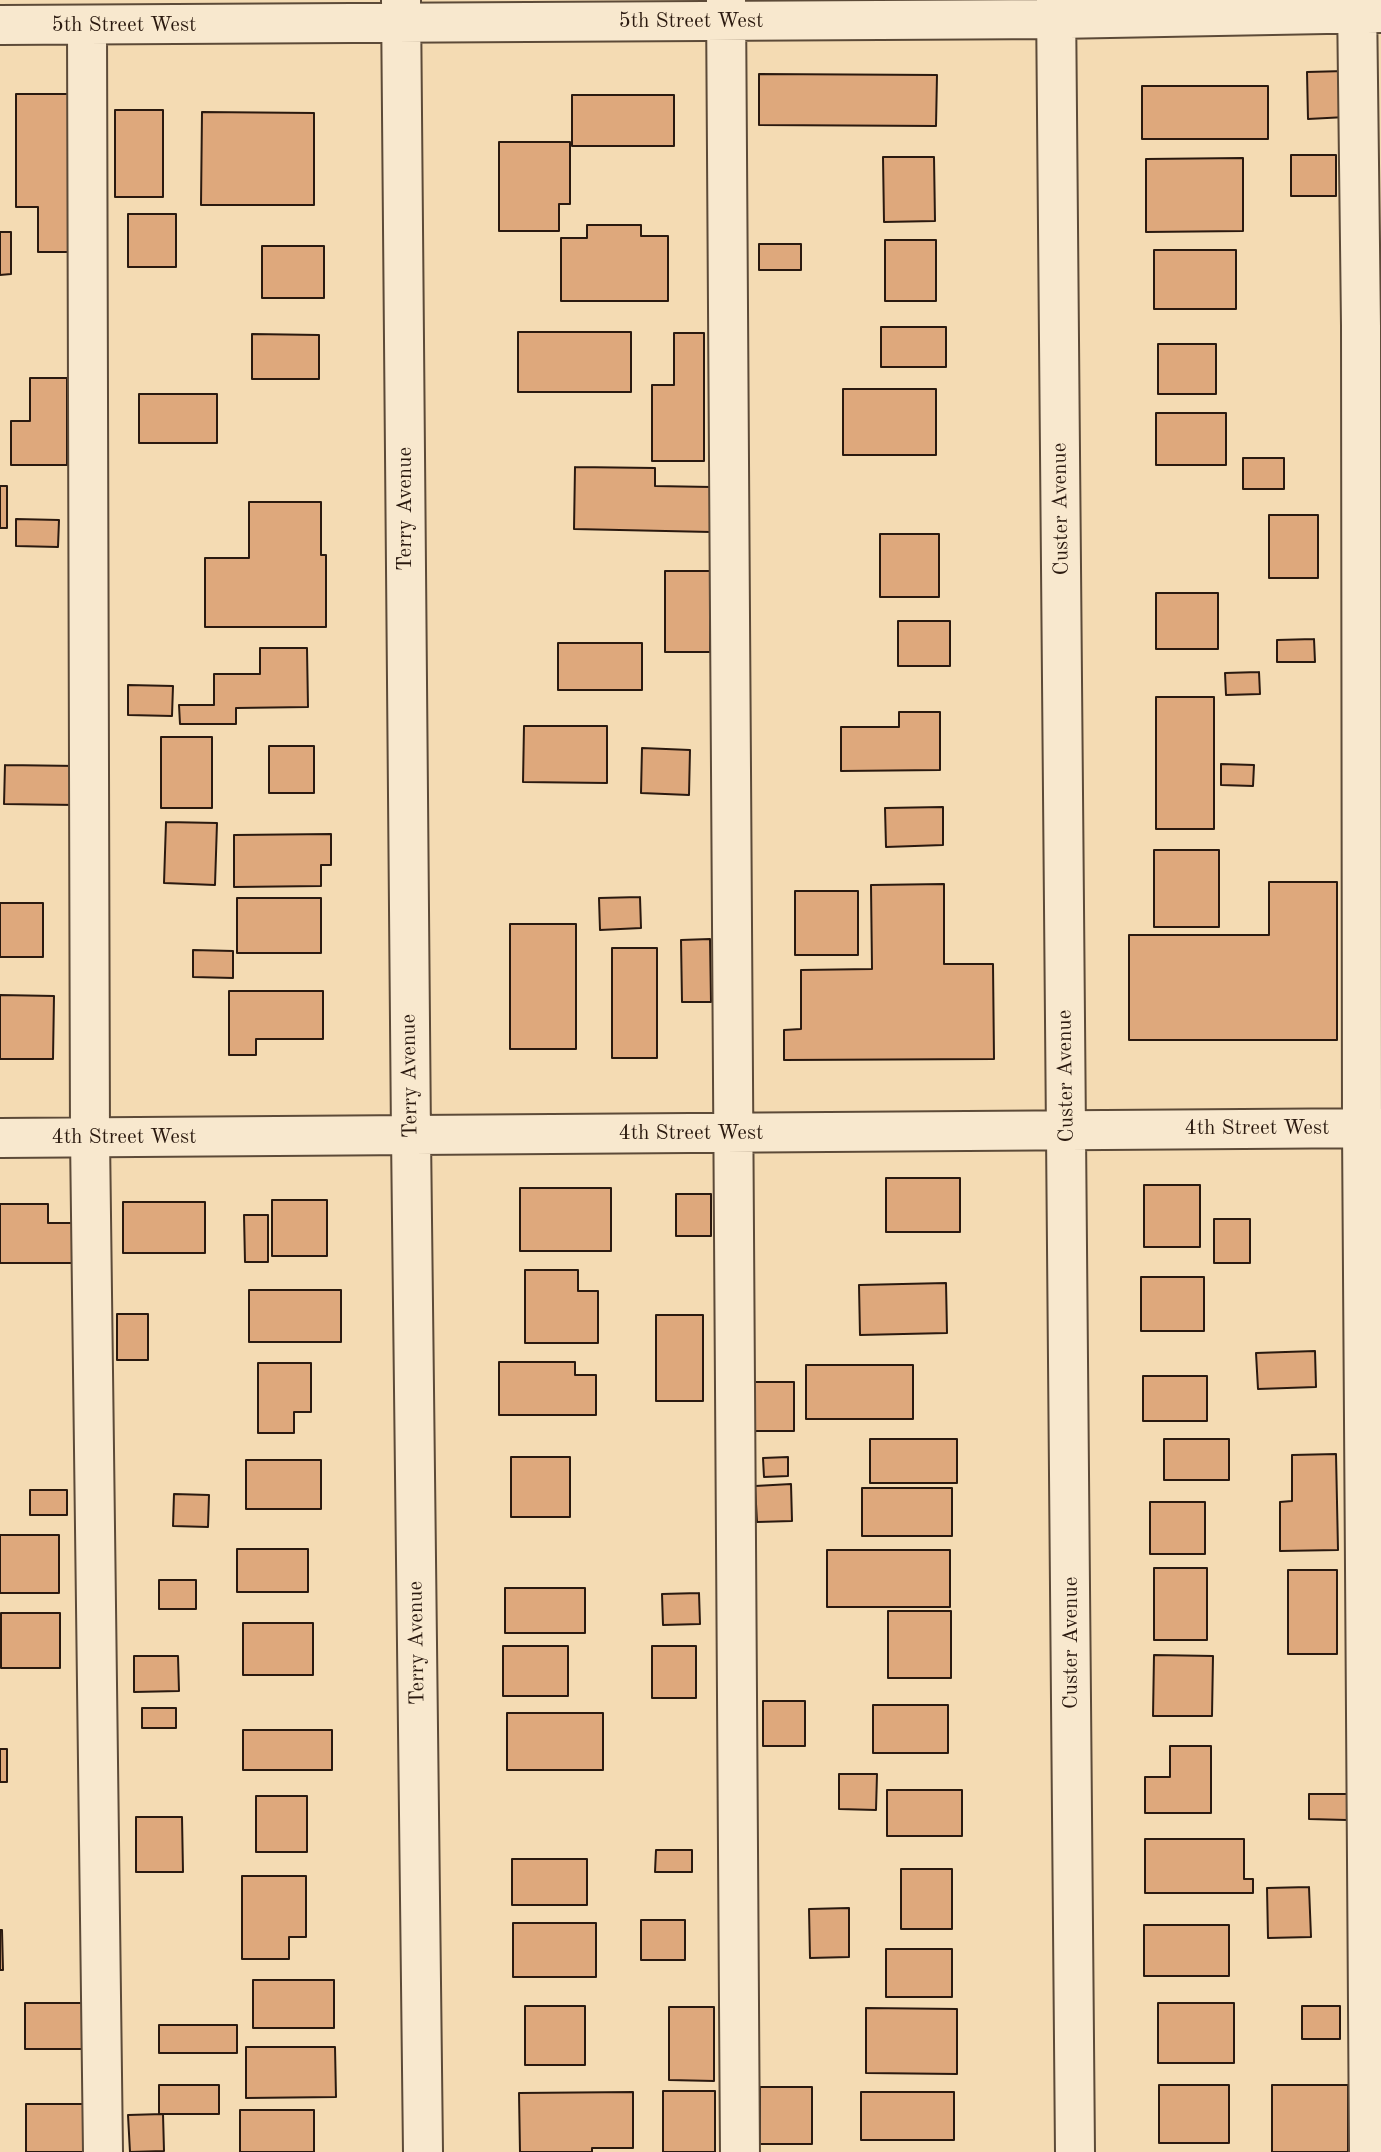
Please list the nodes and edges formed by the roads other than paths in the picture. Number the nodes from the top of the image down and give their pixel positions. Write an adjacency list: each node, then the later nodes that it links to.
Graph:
1 (1365, 9): 3 (street, 5th Street West); 7 (street)
2 (726, 10): 3 (street, 5th Street West); 4 (street, 5th Street West); 9 (street)
3 (1056, 10): 8 (street, Custer Avenue)
4 (401, 12): 6 (street, 5th Street West); 10 (street, Terry Avenue)
5 (0, 25): 6 (street, 5th Street West)
6 (88, 26): 12 (street)
7 (1371, 1128): 8 (street, 4th Street West); 17 (street)
8 (1067, 1130): 9 (street, 4th Street West); 16 (street, Custer Avenue)
9 (733, 1133): 10 (street, 4th Street West); 15 (street)
10 (411, 1135): 12 (street, 4th Street West); 14 (street, Terry Avenue)
11 (0, 1138): 12 (street, 4th Street West)
12 (90, 1138): 13 (street)
13 (103, 2152)
14 (423, 2152)
15 (740, 2152)
16 (1075, 2152)
17 (1369, 2152)

